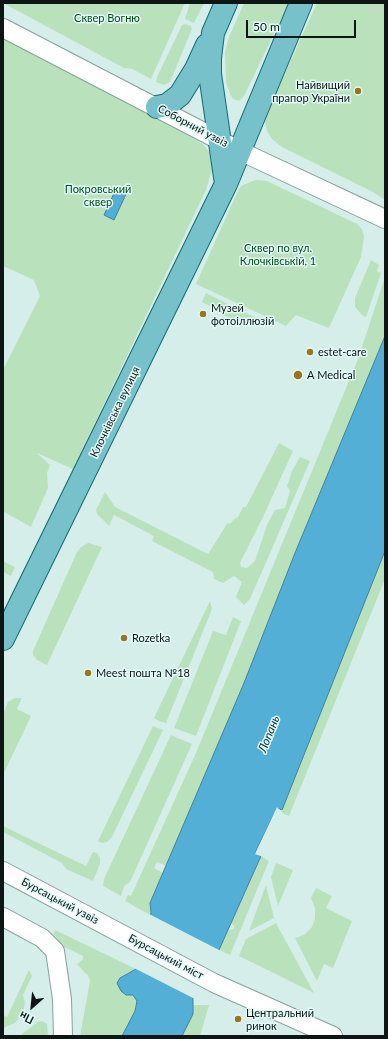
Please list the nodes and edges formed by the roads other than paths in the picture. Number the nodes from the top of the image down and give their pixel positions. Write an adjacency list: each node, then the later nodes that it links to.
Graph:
1 (226, 3): 4 (main road)
2 (301, 3): 7 (main road, Клочківська вулиця)
3 (3, 28): 5 (street, Соборний узвіз)
4 (213, 33): 5 (main road); 6 (main road)
5 (157, 107): 6 (street, Соборний узвіз)
6 (221, 141): 7 (street, Соборний узвіз); 8 (main road)
7 (240, 151): 8 (main road, Клочківська вулиця); 9 (street, Соборний узвіз)
8 (226, 184): 10 (main road, Клочківська вулиця)
9 (385, 219)
10 (3, 639)
11 (3, 871): 13 (street, Бурсацький узвіз)
12 (3, 918): 14 (street)
13 (117, 932): 15 (street, Бурсацький міст)
14 (63, 1036)
15 (333, 1036)

